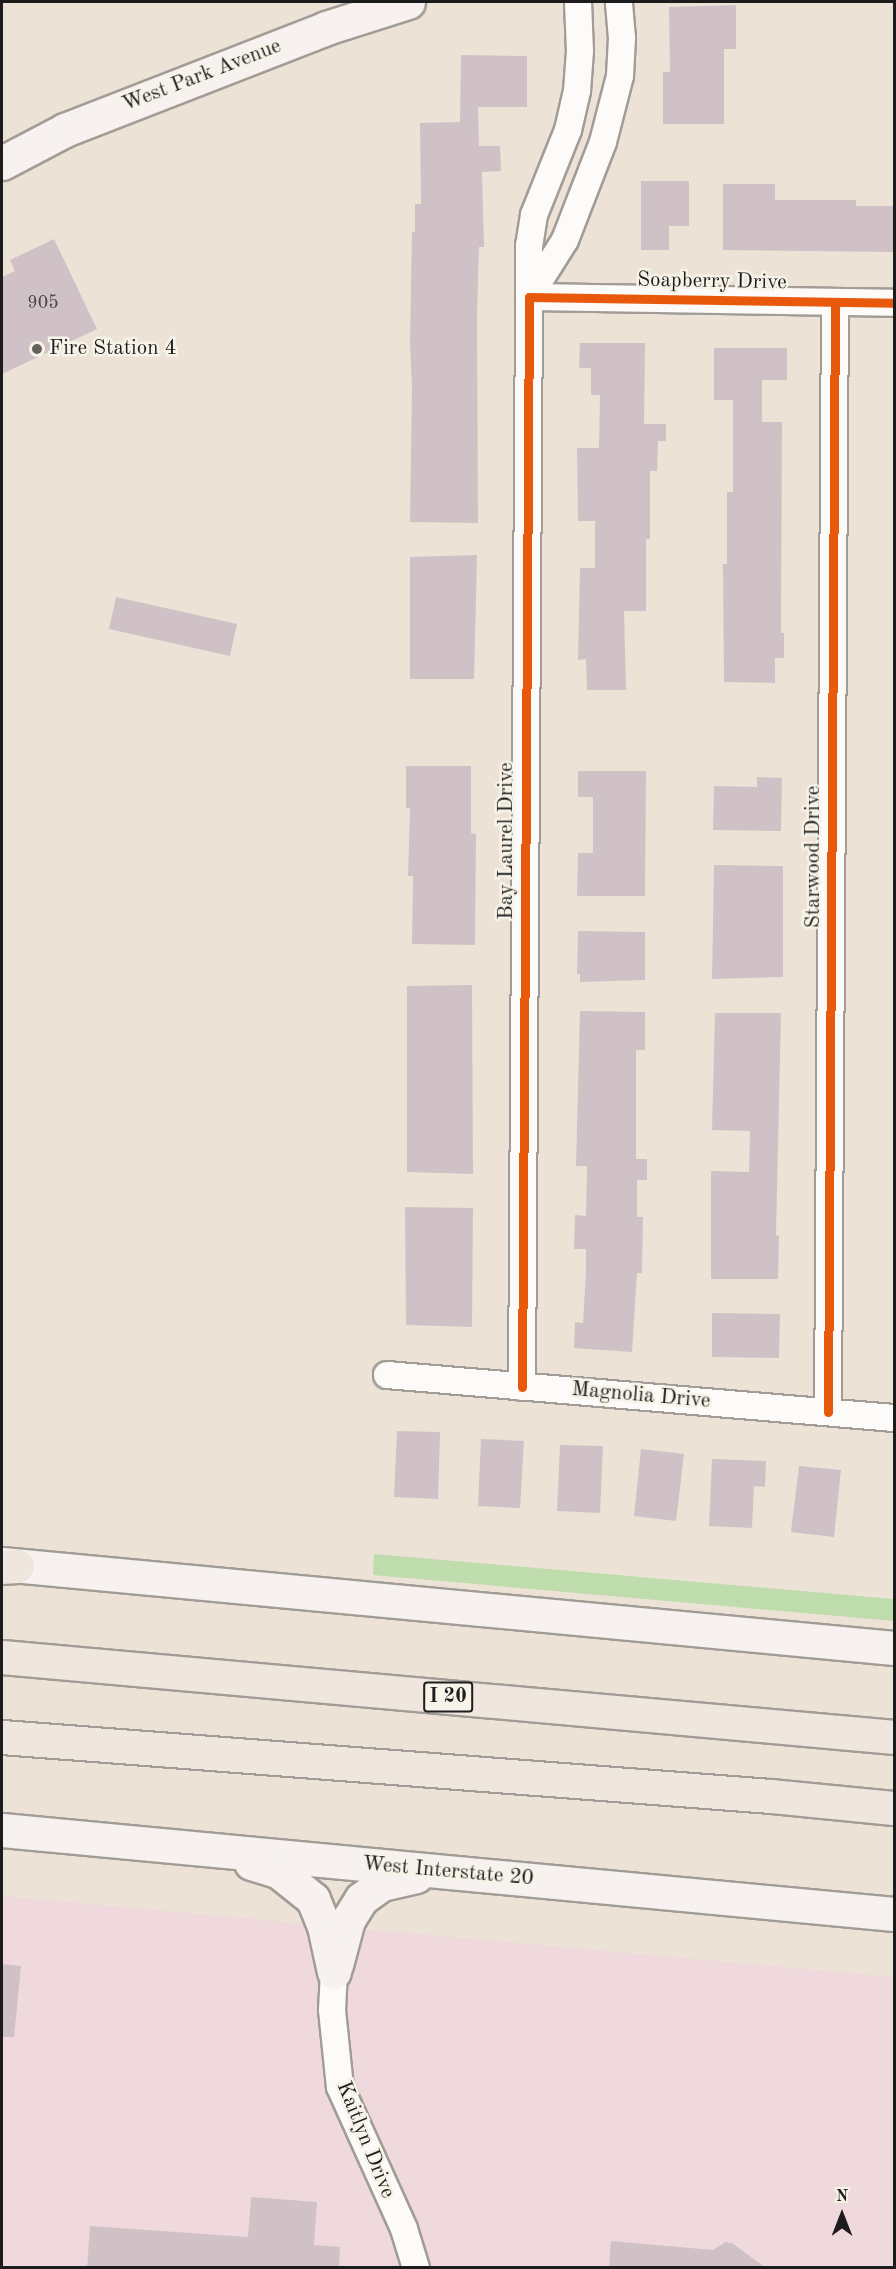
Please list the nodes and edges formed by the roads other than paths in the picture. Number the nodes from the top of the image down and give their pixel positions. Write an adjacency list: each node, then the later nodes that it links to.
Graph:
1 (408, 2): 4 (main road, West Park Avenue)
2 (578, 2): 5 (street, Bay Laurel Drive)
3 (620, 2): 5 (street)
4 (2, 163)
5 (528, 297): 6 (street, Soapberry Drive); 9 (street, Bay Laurel Drive)
6 (835, 302): 7 (street, Soapberry Drive); 10 (street, Starwood Drive)
7 (894, 303)
8 (387, 1375): 9 (street, Magnolia Drive)
9 (522, 1387): 10 (street, Magnolia Drive)
10 (828, 1412): 11 (street, Magnolia Drive)
11 (894, 1418)
12 (7, 1566): 13 (main road)
13 (894, 1648)
14 (2, 1658): 16 (highway, I 20)
15 (2, 1737): 17 (highway)
16 (894, 1737)
17 (894, 1808)
18 (2, 1830): 19 (main road, West Interstate 20)
19 (206, 1850): 20 (main road, West Interstate 20); 22 (main road, Kaitlyn Drive)
20 (454, 1872): 21 (main road, West Interstate 20); 22 (main road, Kaitlyn Drive)
21 (894, 1914)
22 (334, 1972): 23 (street, Kaitlyn Drive)
23 (416, 2268)

